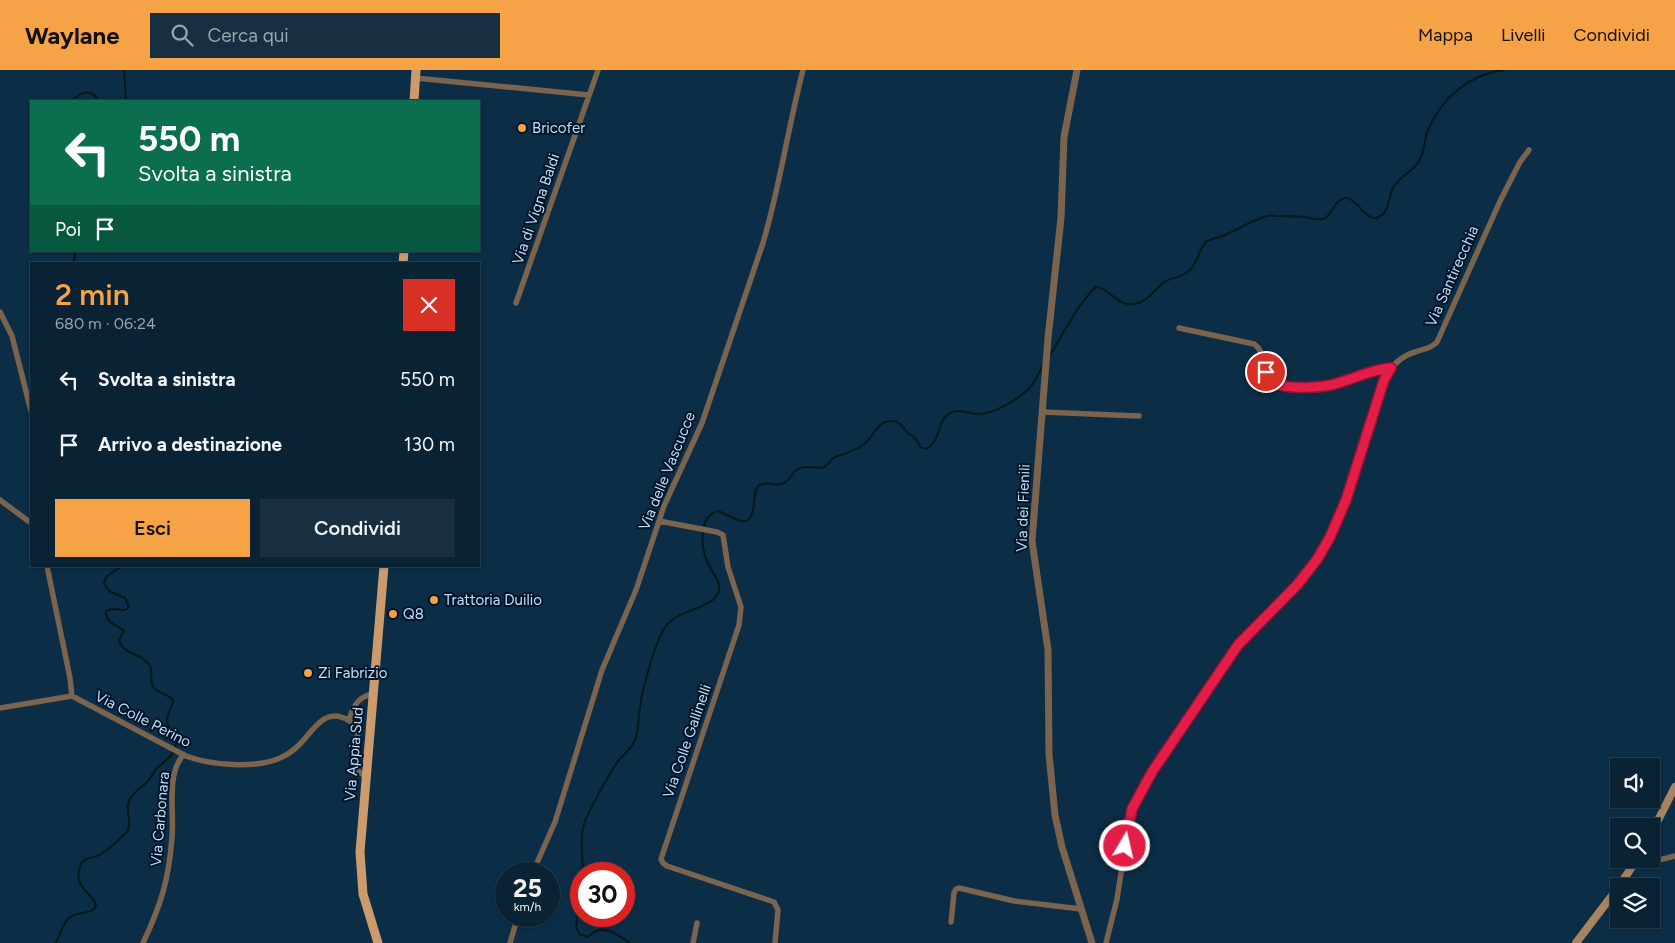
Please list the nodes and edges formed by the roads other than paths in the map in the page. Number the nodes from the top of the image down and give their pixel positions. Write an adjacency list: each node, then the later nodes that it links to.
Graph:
1 (598, 70): 5 (street, Via di Vigna Baldi)
2 (803, 70): 16 (street, Via delle Vascucce)
3 (1077, 70): 13 (street, Via dei Fienili)
4 (416, 74): 5 (street); 6 (main road)
5 (589, 95): 8 (street, Via di Vigna Baldi)
6 (414, 100)
7 (1529, 150): 11 (street, Via Santirecchia)
8 (516, 303)
9 (0, 312): 12 (street)
10 (1179, 328): 11 (street)
11 (1391, 368): 42 (street)
12 (30, 407)
13 (1043, 412): 14 (street); 32 (street, Via dei Fienili)
14 (1139, 416)
15 (0, 500): 17 (street)
16 (659, 521): 30 (street, Via delle Vascucce); 40 (street, Via Colle Gallinelli)
17 (30, 522)
18 (47, 567): 21 (street, Via Colle Perino)
19 (384, 567): 20 (main road, Via Appia Sud)
20 (373, 694): 23 (street); 25 (main road, Via Appia Sud)
21 (72, 696): 22 (street); 24 (street, Via Colle Perino)
22 (0, 708)
23 (349, 720): 24 (street, Via Colle Perino); 25 (street)
24 (182, 754): 36 (street, Via Carbonara)
25 (366, 776): 37 (main road, Via Appia Sud)
26 (1675, 787): 27 (main road)
27 (1659, 818)
28 (1675, 856): 29 (street)
29 (1660, 860)
30 (537, 862)
31 (1631, 868): 43 (main road)
32 (1081, 909): 34 (street); 41 (street, Via dei Fienili)
33 (697, 922): 39 (street)
34 (951, 922)
35 (515, 927): 38 (street)
36 (143, 943)
37 (378, 943)
38 (510, 943)
39 (693, 943)
40 (774, 943)
41 (1092, 943)
42 (1106, 943)
43 (1576, 943)

